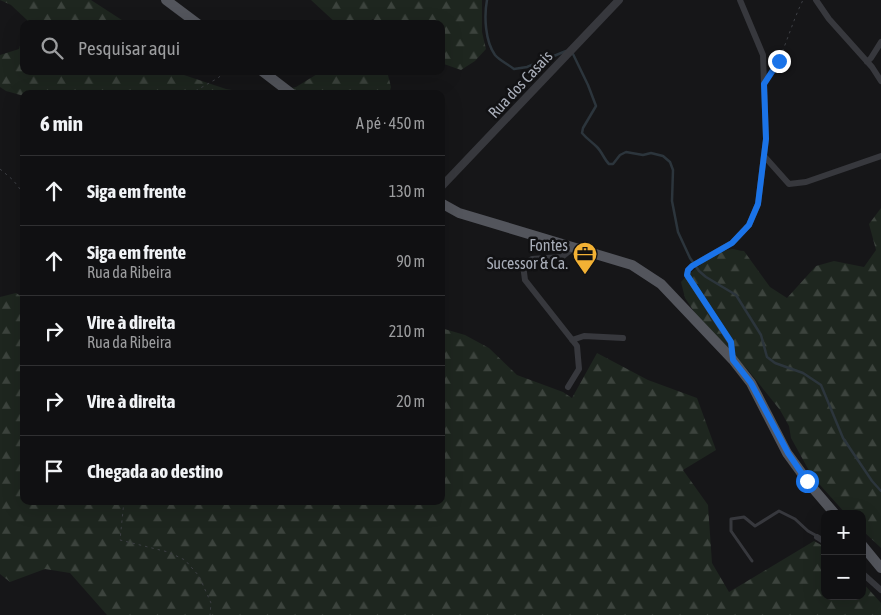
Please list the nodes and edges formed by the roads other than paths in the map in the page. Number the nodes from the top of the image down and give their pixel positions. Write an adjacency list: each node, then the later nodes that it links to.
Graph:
1 (166, 0): 5 (main road)
2 (619, 0): 13 (street, Rua dos Casais)
3 (740, 0): 11 (street)
4 (816, 0): 7 (street)
5 (193, 20)
6 (881, 42): 7 (street)
7 (867, 62): 9 (street)
8 (267, 75): 10 (main road)
9 (881, 80)
10 (287, 90)
11 (764, 156): 12 (street); 18 (street)
12 (881, 156)
13 (445, 183)
14 (445, 205): 15 (main road)
15 (573, 248): 17 (street); 18 (main road)
16 (623, 338): 17 (street)
17 (572, 340): 19 (street)
18 (733, 360): 20 (main road)
19 (568, 387)
20 (832, 510)
21 (817, 537): 22 (street); 24 (lane)
22 (821, 540)
23 (866, 550): 25 (main road)
24 (752, 561)
25 (881, 567)
26 (866, 577): 27 (street)
27 (881, 590)

